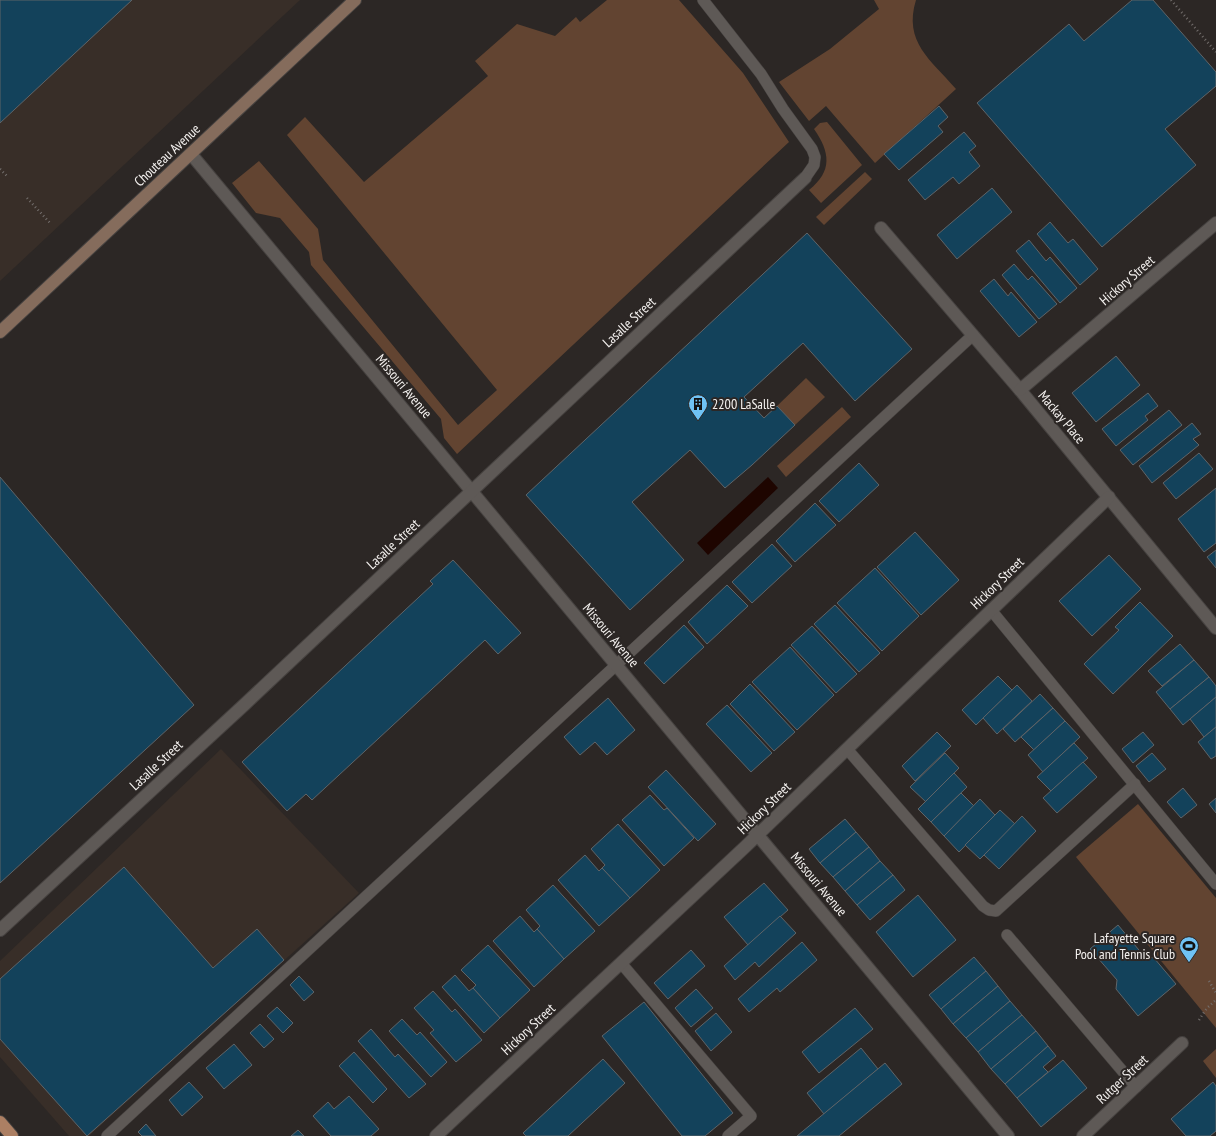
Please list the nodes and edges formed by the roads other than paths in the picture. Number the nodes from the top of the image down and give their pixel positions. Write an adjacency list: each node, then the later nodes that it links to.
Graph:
1 (355, 0): 3 (main road, Chouteau Avenue)
2 (703, 0): 4 (lane)
3 (191, 154): 7 (main road, Chouteau Avenue); 10 (street, Missouri Avenue)
4 (805, 178): 10 (street, Lasalle Street)
5 (1216, 223): 9 (street, Hickory Street)
6 (881, 228): 8 (street, Mackay Place)
7 (0, 332)
8 (973, 335): 9 (street, Mackay Place); 14 (lane)
9 (1020, 390): 11 (street, Mackay Place)
10 (471, 490): 14 (street, Missouri Avenue); 19 (street, Lasalle Street)
11 (1109, 497): 12 (street, Hickory Street); 13 (street, Mackay Place)
12 (991, 610): 15 (street, Hickory Street); 16 (lane)
13 (1216, 628)
14 (616, 664): 17 (street, Missouri Avenue); 26 (lane)
15 (847, 749): 16 (lane); 17 (street, Hickory Street)
16 (1134, 784): 18 (lane)
17 (758, 834): 21 (street, Hickory Street); 29 (street, Missouri Avenue)
18 (1216, 884)
19 (0, 930)
20 (1007, 935): 23 (lane)
21 (621, 963): 27 (street, Hickory Street); 28 (lane)
22 (1182, 1044): 23 (street, Rutger Street)
23 (1136, 1087): 30 (street, Rutger Street)
24 (0, 1122): 25 (main road)
25 (12, 1136)
26 (107, 1136)
27 (436, 1136)
28 (728, 1136)
29 (1008, 1136)
30 (1083, 1136)

